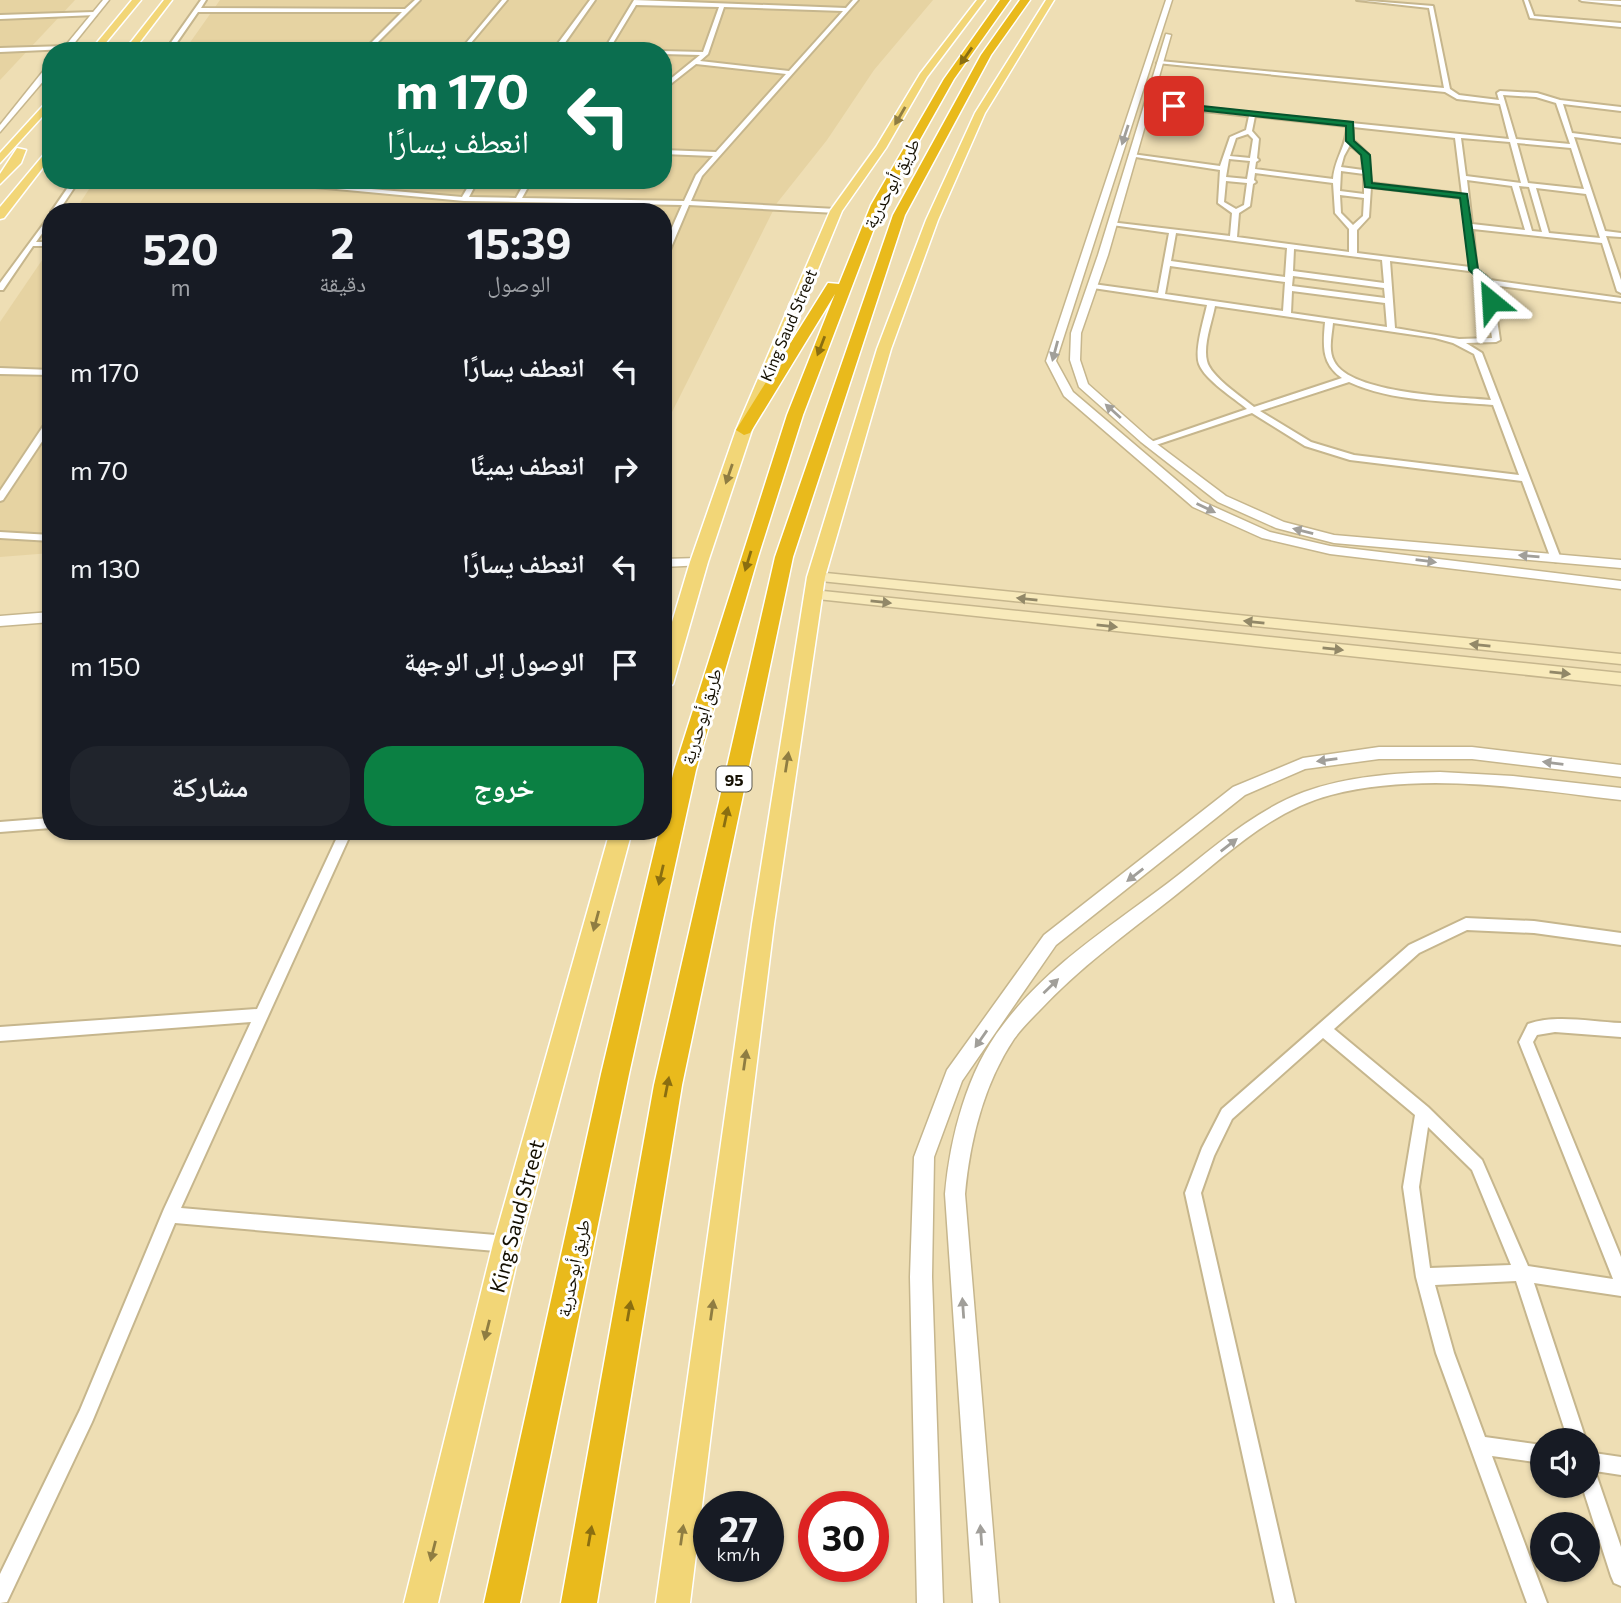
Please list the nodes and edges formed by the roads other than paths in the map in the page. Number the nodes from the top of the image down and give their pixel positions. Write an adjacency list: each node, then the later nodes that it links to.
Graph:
1 (106, 0): 31 (street)
2 (137, 0): 35 (main road)
3 (169, 0): 36 (main road)
4 (204, 0): 26 (street)
5 (221, 0): 27 (street)
6 (344, 0): 29 (street)
7 (418, 0): 30 (street)
8 (505, 0): 39 (street)
9 (580, 0): 10 (street)
10 (593, 0): 40 (street)
11 (856, 0): 28 (street)
12 (981, 0): 101 (main road, King Saud Street, one-way to 101)
13 (1005, 0): 116 (highway, طريق أبوحدرية, one-way to 116)
14 (1025, 0): 191 (highway, طريق أبوحدرية / 95, one-way to 14)
15 (1050, 0): 155 (main road)
16 (1169, 0): 154 (street, one-way to 154)
17 (1179, 0): 47 (street)
18 (1359, 0): 22 (street)
19 (1526, 0): 33 (street)
20 (1582, 0): 23 (street)
21 (635, 1): 25 (street); 41 (street)
22 (1373, 1): 51 (street)
23 (1601, 1): 24 (street)
24 (1621, 4)
25 (722, 6): 28 (street); 45 (street)
26 (197, 10): 27 (street); 37 (street)
27 (214, 10): 29 (street)
28 (847, 10): 48 (street)
29 (333, 11): 30 (street)
30 (408, 11): 38 (street)
31 (94, 13): 32 (street); 34 (street)
32 (0, 17)
33 (1621, 25)
34 (71, 42)
35 (101, 42)
36 (135, 42)
37 (174, 42)
38 (375, 42)
39 (469, 42)
40 (562, 42)
41 (611, 42)
42 (0, 50): 43 (street)
43 (42, 50)
44 (672, 52): 45 (street)
45 (705, 54): 46 (street)
46 (694, 62): 48 (street); 50 (street)
47 (1160, 63): 51 (street); 54 (street)
48 (791, 73): 69 (street)
49 (42, 78): 60 (street)
50 (672, 79)
51 (1447, 90): 52 (street)
52 (1502, 102): 53 (street); 65 (street)
53 (1559, 102): 55 (street); 62 (street)
54 (1148, 103): 57 (street); 70 (street)
55 (1621, 109)
56 (42, 111): 59 (main road)
57 (1252, 114): 58 (street); 61 (street)
58 (1350, 124): 63 (street); 64 (street)
59 (30, 125): 72 (main road); 81 (main road)
60 (0, 130)
61 (1249, 131): 71 (street); 73 (street)
62 (1570, 135): 66 (street); 67 (street)
63 (1458, 136): 65 (street); 79 (street)
64 (1350, 141): 76 (street); 78 (street)
65 (1513, 141): 67 (street); 86 (street)
66 (1621, 141)
67 (1574, 146): 93 (street)
68 (672, 152): 69 (street)
69 (718, 154): 100 (street)
70 (1132, 156): 75 (street); 104 (street)
71 (1226, 157): 73 (street); 75 (street)
72 (0, 160)
73 (1255, 160): 77 (street)
74 (42, 161): 88 (main road)
75 (1223, 168): 80 (street)
76 (1339, 169): 78 (street); 82 (street)
77 (1254, 171): 82 (street); 83 (street)
78 (1367, 172): 85 (street)
79 (1462, 178): 84 (street); 95 (street)
80 (1223, 179): 83 (street); 102 (street)
81 (0, 181)
82 (1337, 181): 92 (street)
83 (1253, 182): 102 (street)
84 (1515, 184): 86 (street); 109 (street)
85 (1368, 185): 94 (street); 95 (street)
86 (1528, 185): 93 (street); 111 (street)
87 (0, 188): 88 (main road)
88 (20, 189): 103 (main road)
89 (348, 189): 96 (street)
90 (470, 189): 96 (street)
91 (524, 189): 97 (street)
92 (1337, 192): 94 (street); 107 (street)
93 (1589, 192): 110 (street)
94 (1368, 196): 107 (street)
95 (1464, 196): 105 (street)
96 (464, 199): 97 (street)
97 (517, 200): 98 (street)
98 (570, 200): 99 (street); 100 (street)
99 (569, 203)
100 (686, 203): 101 (street); 113 (street)
101 (836, 211): 143 (main road, King Saud Street)
102 (1236, 212): 114 (street)
103 (0, 215)
104 (1112, 223): 108 (street); 126 (street)
105 (1468, 226): 109 (street); 123 (street)
106 (42, 229): 117 (street)
107 (1353, 229): 120 (street)
108 (1173, 231): 114 (street); 122 (street)
109 (1529, 233): 111 (street)
110 (1602, 233): 112 (street); 115 (street)
111 (1546, 235): 115 (street)
112 (1621, 235)
113 (672, 236)
114 (1234, 239): 119 (street)
115 (1605, 241): 129 (street)
116 (860, 242): 143 (highway); 164 (highway, طريق أبوحدرية, one-way to 164)
117 (31, 244): 118 (street); 128 (street)
118 (42, 244)
119 (1291, 246): 120 (street); 124 (street)
120 (1353, 255): 121 (street)
121 (1386, 259): 123 (street); 127 (street)
122 (1167, 263): 124 (street); 130 (street)
123 (1474, 270): 125 (street)
124 (1289, 280): 127 (street); 132 (street); 134 (street)
125 (1488, 282): 131 (street); 137 (street)
126 (1093, 286): 130 (street); 145 (street, one-way to 126)
127 (1388, 286): 132 (street)
128 (0, 288)
129 (1621, 291)
130 (1161, 297): 133 (street)
131 (1621, 300)
132 (1389, 301): 136 (street)
133 (1211, 305): 134 (street); 142 (street)
134 (1287, 315): 135 (street)
135 (1329, 321): 136 (street); 140 (street)
136 (1391, 330): 137 (street)
137 (1456, 341): 141 (street)
138 (0, 371): 139 (street)
139 (42, 373)
140 (1348, 379): 141 (street); 142 (street)
141 (1497, 403): 146 (street)
142 (1254, 411): 145 (street); 146 (street)
143 (744, 430): 151 (main road, King Saud Street, one-way to 151)
144 (42, 435): 147 (street)
145 (1150, 444): 150 (street, one-way to 145)
146 (1524, 478): 150 (street)
147 (0, 498)
148 (0, 536): 149 (street)
149 (42, 538)
150 (1556, 559): 153 (street)
151 (699, 562): 152 (street); 158 (main road, King Saud Street)
152 (672, 563)
153 (1621, 564)
154 (1621, 585)
155 (814, 586): 159 (main road, one-way to 155); 160 (main road, one-way to 160); 192 (main road, one-way to 155)
156 (42, 618): 157 (street)
157 (0, 621)
158 (672, 654)
159 (1621, 659)
160 (1621, 679)
161 (1621, 771): 193 (street, one-way to 193)
162 (1621, 794): 194 (street, one-way to 162)
163 (42, 824): 165 (street)
164 (672, 826)
165 (0, 827)
166 (342, 840): 170 (street)
167 (619, 840): 176 (main road, King Saud Street, one-way to 176)
168 (669, 840): 190 (highway, طريق أبوحدرية, one-way to 190)
169 (1621, 939): 171 (street)
170 (260, 1015): 173 (street); 175 (street)
171 (1323, 1029): 174 (street); 195 (street)
172 (1621, 1030): 179 (street)
173 (0, 1034)
174 (1423, 1112): 177 (street); 178 (street)
175 (170, 1215): 176 (street); 188 (street)
176 (507, 1244): 189 (main road, King Saud Street, one-way to 189)
177 (1522, 1273): 178 (street); 180 (street); 181 (street)
178 (1424, 1277): 182 (street)
179 (1621, 1277)
180 (1621, 1287)
181 (1573, 1428)
182 (1479, 1445): 183 (street); 196 (street)
183 (1530, 1452)
184 (1600, 1463): 185 (street)
185 (1621, 1466)
186 (1595, 1498): 187 (street)
187 (1621, 1576)
188 (0, 1595)
189 (421, 1603)
190 (502, 1603)
191 (579, 1603)
192 (673, 1603)
193 (930, 1603)
194 (986, 1603)
195 (1285, 1603)
196 (1537, 1603)

